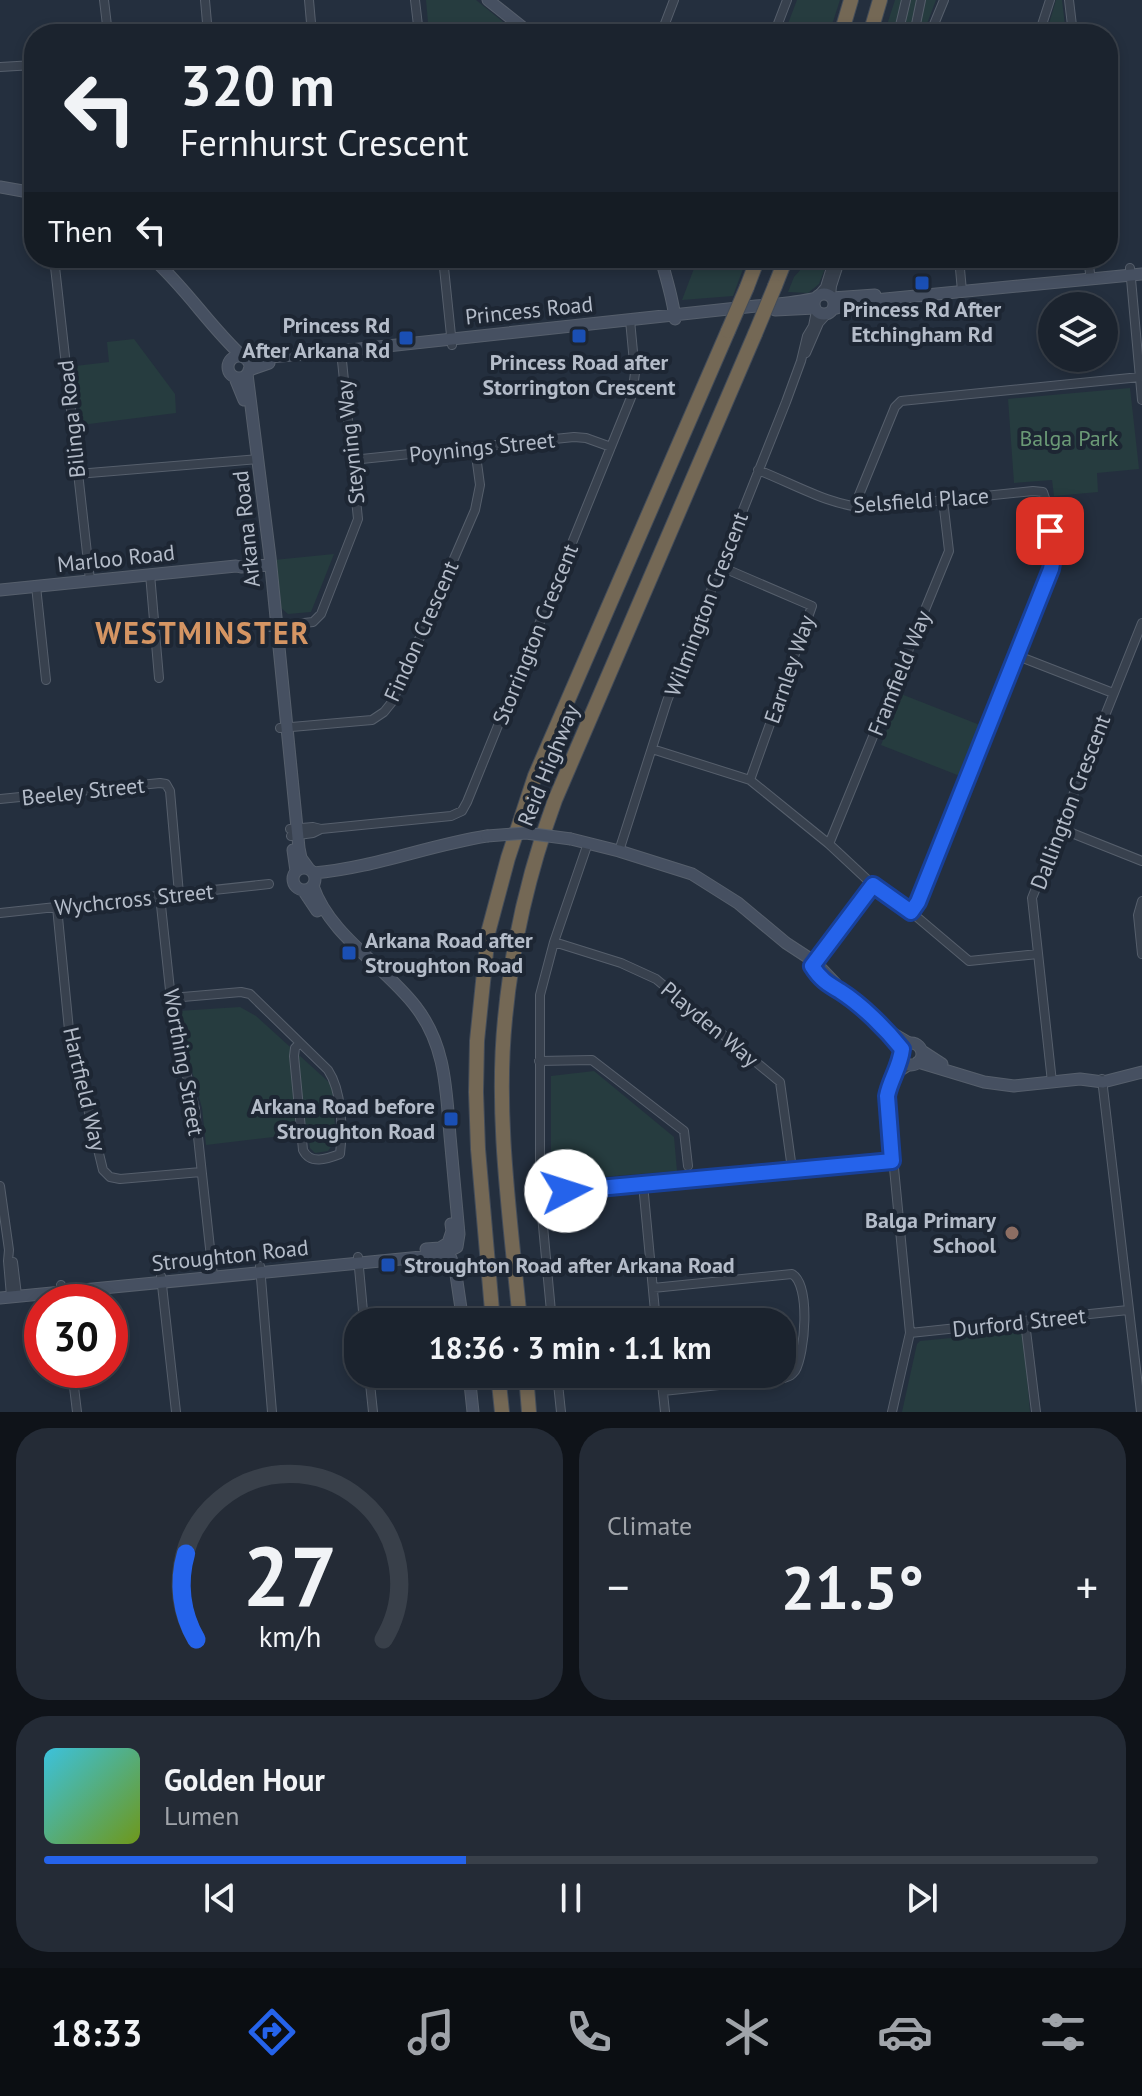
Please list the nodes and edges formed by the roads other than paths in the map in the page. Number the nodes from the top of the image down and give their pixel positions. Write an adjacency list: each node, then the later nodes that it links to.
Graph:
1 (104, 0): 15 (street)
2 (205, 0): 16 (street)
3 (309, 0): 17 (street)
4 (415, 0): 18 (street)
5 (488, 0): 19 (street)
6 (674, 0): 20 (street)
7 (787, 0): 21 (street)
8 (851, 0): 22 (highway)
9 (880, 0): 23 (highway)
10 (906, 0): 24 (street)
11 (921, 0): 25 (street)
12 (944, 0): 26 (street)
13 (1050, 0): 27 (street)
14 (1069, 0): 28 (street)
15 (107, 24)
16 (207, 24)
17 (311, 24)
18 (418, 24)
19 (518, 24)
20 (665, 24)
21 (778, 24)
22 (844, 24)
23 (873, 24)
24 (900, 24)
25 (916, 24)
26 (934, 24)
27 (1042, 24)
28 (1072, 24)
29 (24, 66): 30 (street)
30 (0, 67)
31 (0, 187): 32 (street)
32 (24, 191)
33 (55, 268): 60 (street, Bilinga Road)
34 (164, 268): 47 (street, Arkana Road)
35 (444, 268): 50 (street)
36 (664, 268): 48 (street)
37 (754, 268): 124 (highway, Reid Highway, bridge)
38 (782, 268): 125 (highway, Reid Highway, bridge)
39 (831, 268): 46 (street)
40 (838, 268): 46 (street)
41 (960, 268): 45 (street)
42 (1089, 268): 44 (street)
43 (1136, 271): 44 (street, Princess Road); 45 (street, Princess Road); 53 (street)
44 (1090, 273): 45 (street, Princess Road)
45 (962, 289): 46 (street, Princess Road)
46 (824, 304): 48 (street, Princess Road); 59 (street, Wilmington Crescent)
47 (205, 316): 52 (street, Arkana Road); 52 (street, Arkana Road)
48 (672, 318): 49 (street, Princess Road)
49 (630, 323): 50 (street, Princess Road); 55 (street, Storrington Crescent)
50 (452, 341): 51 (street, Princess Road)
51 (341, 354): 52 (street, Princess Road); 58 (street, Steyning Way)
52 (244, 368): 57 (street, Arkana Road)
53 (1140, 377): 54 (street); 62 (street)
54 (1142, 400)
55 (611, 447): 56 (street, Poynings Street); 80 (street, Storrington Crescent)
56 (475, 448): 58 (street, Poynings Street); 75 (street, Findon Crescent)
57 (256, 460): 60 (street); 63 (street, Arkana Road)
58 (352, 460): 69 (street, Steyning Way)
59 (758, 470): 62 (street, Selsfield Place); 64 (street, Wilmington Crescent)
60 (77, 474): 66 (street, Bilinga Road)
61 (943, 500): 62 (street, Selsfield Place); 71 (street, Selsfield Place); 82 (street, Framfield Way)
62 (857, 507)
63 (266, 562): 65 (street, Marloo Road); 69 (street, Arkana Road)
64 (719, 566): 76 (street, Wilmington Crescent); 77 (street, Earnley Way)
65 (150, 574): 66 (street, Marloo Road); 72 (street)
66 (90, 580): 67 (street, Marloo Road)
67 (36, 586): 68 (street, Marloo Road); 73 (street)
68 (0, 590)
69 (272, 626): 75 (street, Arkana Road)
70 (1141, 629): 74 (street, Dallington Crescent)
71 (1018, 656): 74 (street); 93 (street)
72 (159, 678)
73 (46, 680)
74 (1113, 693): 79 (street, Dallington Crescent)
75 (283, 728): 80 (street, Arkana Road)
76 (652, 749): 77 (street); 83 (street, Wilmington Crescent)
77 (750, 780): 82 (street)
78 (0, 799): 89 (street, Beeley Street)
79 (1059, 828): 84 (street); 96 (street, Dallington Crescent)
80 (294, 832): 85 (street, Arkana Road); 86 (street, Arkana Road)
81 (588, 843): 83 (street); 86 (street, bridge); 95 (street)
82 (829, 844): 88 (street)
83 (619, 851): 98 (street)
84 (1142, 861)
85 (296, 871): 86 (street); 86 (street, Arkana Road)
86 (311, 880): 114 (street, Arkana Road)
87 (269, 884): 89 (street, Wychcross Street)
88 (873, 885): 93 (street); 98 (street)
89 (179, 894): 90 (street, Wychcross Street)
90 (160, 896): 92 (street, Wychcross Street); 99 (street, Worthing Street)
91 (1142, 901): 97 (street)
92 (57, 907): 94 (street, Wychcross Street); 110 (street, Hartfield Way)
93 (911, 912): 96 (street)
94 (0, 913)
95 (554, 942): 102 (street); 109 (street, Playden Way)
96 (1038, 954): 106 (street, Dallington Crescent)
97 (1142, 954)
98 (813, 964): 101 (street)
99 (171, 998): 100 (street); 110 (street, Worthing Street)
100 (300, 1043): 100 (street)
101 (911, 1054): 106 (street); 107 (street)
102 (539, 1061): 108 (street); 113 (street)
103 (1142, 1066): 105 (street)
104 (1142, 1072): 105 (street)
105 (1102, 1079): 106 (street); 128 (street)
106 (1052, 1080)
107 (892, 1161): 109 (street); 130 (street)
108 (688, 1166)
109 (792, 1169): 111 (street)
110 (201, 1172): 117 (street, Worthing Street)
111 (643, 1184): 113 (street); 120 (street)
112 (0, 1186): 121 (street)
113 (540, 1194): 126 (street)
114 (451, 1244): 115 (street, Stroughton Road); 123 (street, Arkana Road)
115 (358, 1259): 116 (street, Stroughton Road); 122 (street)
116 (260, 1269): 117 (street, Stroughton Road); 141 (street)
117 (212, 1273): 118 (street, Stroughton Road)
118 (161, 1279): 119 (street, Stroughton Road); 140 (street)
119 (126, 1284)
120 (653, 1288): 127 (street); 138 (street)
121 (9, 1293)
122 (363, 1308)
123 (462, 1308)
124 (492, 1308)
125 (519, 1308)
126 (551, 1308)
127 (655, 1308)
128 (1128, 1310): 129 (street, Durford Street); 150 (street)
129 (1025, 1322): 130 (street, Durford Street); 149 (street)
130 (910, 1333): 148 (street)
131 (74, 1388): 139 (street)
132 (370, 1388): 142 (street)
133 (470, 1388): 143 (street)
134 (499, 1388): 144 (highway)
135 (527, 1388): 145 (highway)
136 (558, 1388): 146 (street)
137 (663, 1388): 138 (street)
138 (663, 1391): 147 (street)
139 (77, 1412)
140 (176, 1412)
141 (272, 1412)
142 (373, 1412)
143 (473, 1412)
144 (502, 1412)
145 (529, 1412)
146 (561, 1412)
147 (665, 1412)
148 (892, 1412)
149 (1036, 1412)
150 (1141, 1412)

